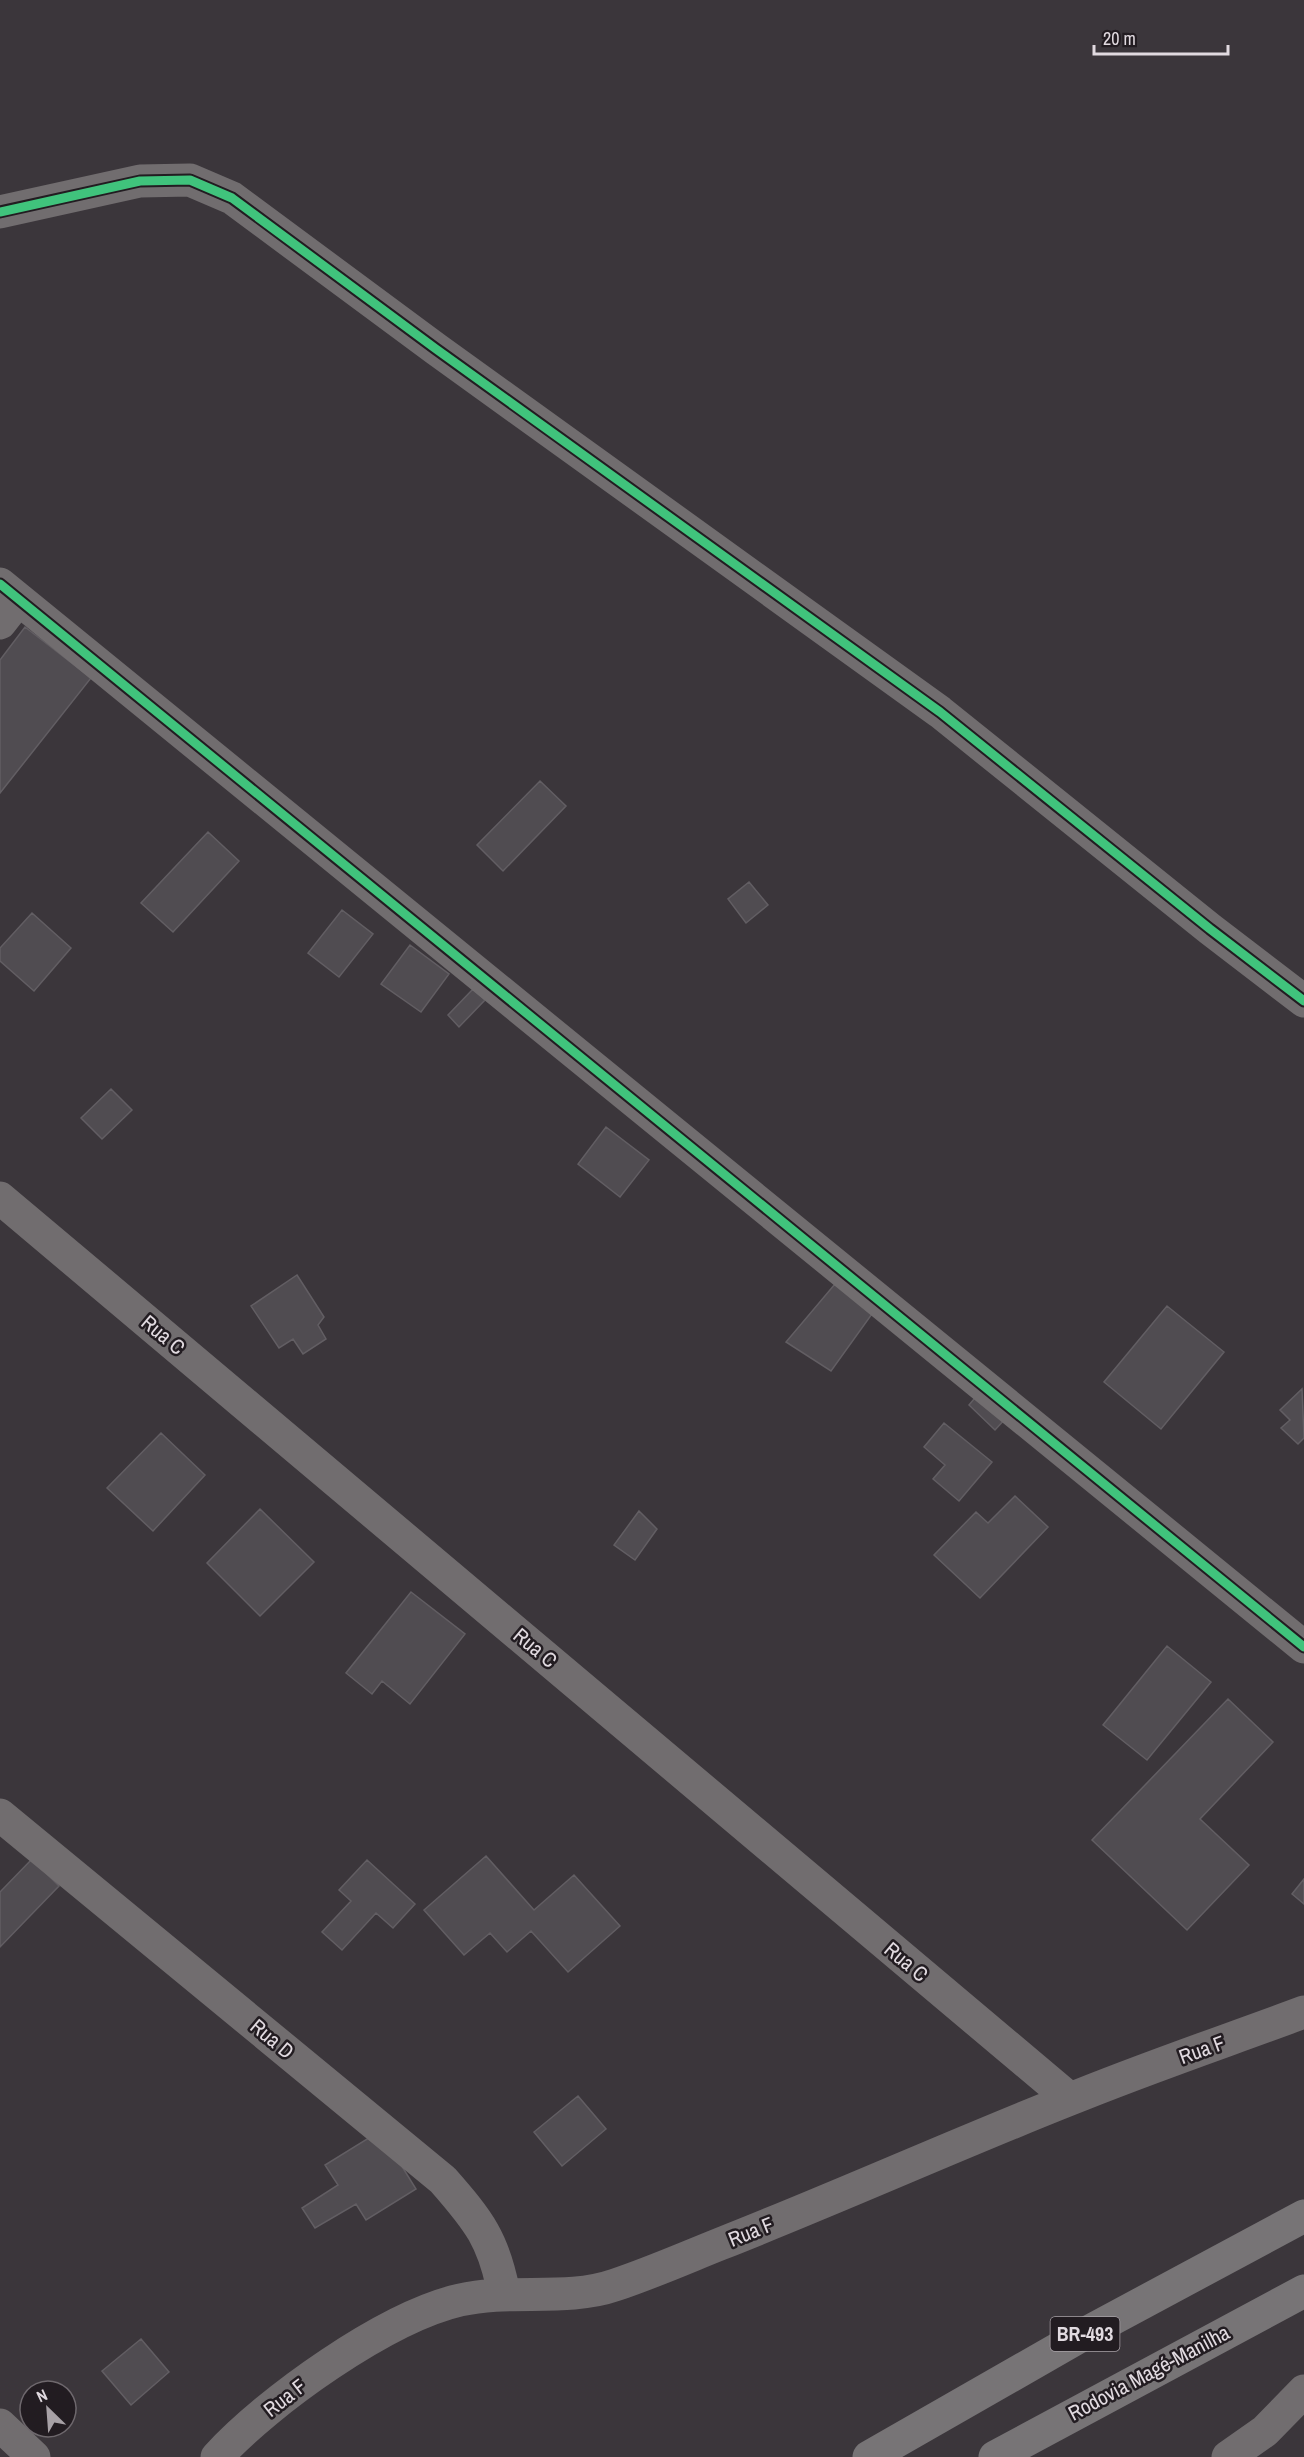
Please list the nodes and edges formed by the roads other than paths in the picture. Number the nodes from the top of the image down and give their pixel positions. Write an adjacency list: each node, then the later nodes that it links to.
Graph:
1 (0, 212): 3 (street)
2 (6, 602): 5 (street)
3 (1304, 1000)
4 (0, 1198): 8 (street, Rua C)
5 (1304, 1647)
6 (0, 1815): 11 (street, Rua D)
7 (1304, 2012): 8 (street, Rua F)
8 (1070, 2099): 11 (street, Rua F)
9 (1304, 2216): 16 (highway, BR-493)
10 (1304, 2291): 17 (highway, Rodovia Magé-Manilha)
11 (504, 2294): 15 (street, Rua F)
12 (1304, 2391): 18 (street)
13 (0, 2425): 14 (street)
14 (34, 2457)
15 (217, 2457)
16 (869, 2457)
17 (995, 2457)
18 (1228, 2457)

